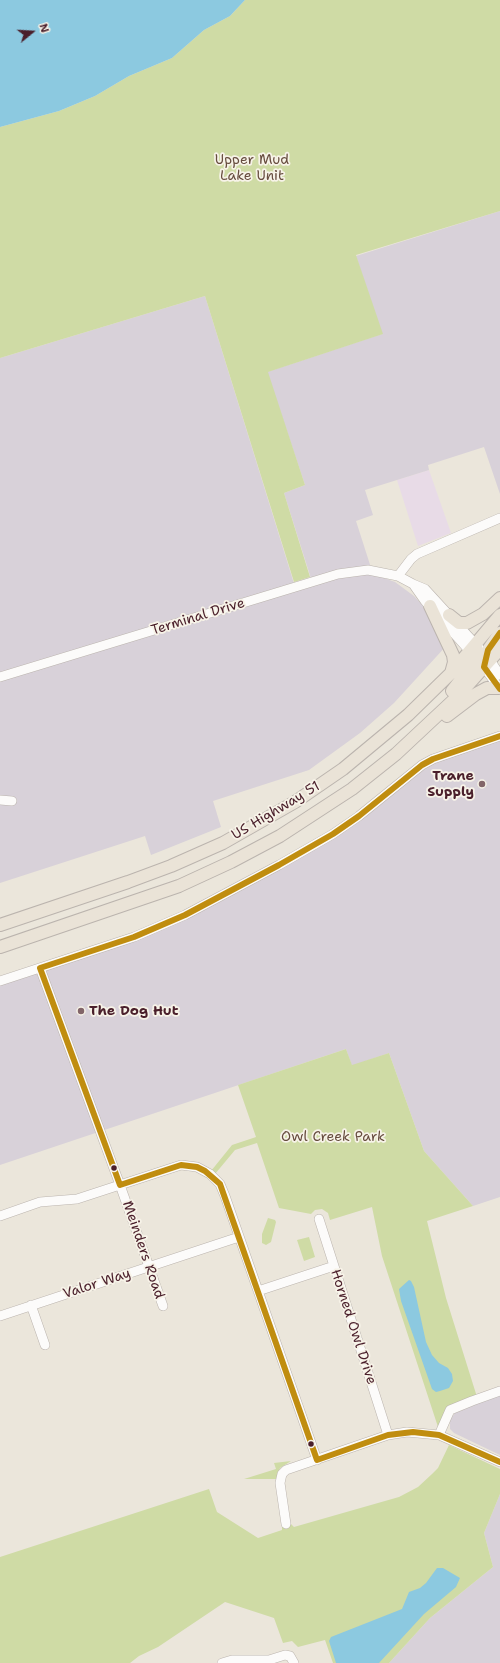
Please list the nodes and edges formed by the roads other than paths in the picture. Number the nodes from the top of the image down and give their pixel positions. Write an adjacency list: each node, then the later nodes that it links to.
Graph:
1 (500, 518): 2 (street)
2 (398, 576): 3 (street, Terminal Drive); 13 (street, Terminal Drive)
3 (413, 584): 5 (street, Terminal Drive); 6 (street, Terminal Drive)
4 (500, 598): 6 (main road)
5 (430, 606): 10 (street, Terminal Drive); 11 (main road)
6 (449, 614): 10 (street, Terminal Drive)
7 (500, 615): 10 (main road, US Highway 51)
8 (500, 633): 10 (main road)
9 (500, 649): 10 (main road)
10 (481, 656): 11 (main road, US Highway 51); 12 (street); 14 (street); 16 (main road)
11 (451, 673): 19 (main road, US Highway 51)
12 (500, 675)
13 (0, 677)
14 (499, 689): 16 (main road)
15 (500, 736): 21 (street)
16 (413, 738): 20 (main road, US Highway 51)
17 (0, 800): 18 (street)
18 (12, 801)
19 (0, 925)
20 (0, 947)
21 (40, 968): 22 (street); 23 (street, Meinders Road)
22 (0, 981)
23 (120, 1185): 24 (street); 26 (street); 28 (street, Meinders Road)
24 (0, 1216)
25 (319, 1219): 27 (street, Horned Owl Drive)
26 (239, 1237): 28 (street, Valor Way); 29 (street)
27 (334, 1266): 29 (street); 35 (street, Horned Owl Drive)
28 (148, 1268): 30 (street, Valor Way); 31 (street, Meinders Road)
29 (258, 1291): 37 (street)
30 (31, 1305): 32 (street, Valor Way); 33 (street)
31 (163, 1306)
32 (0, 1316)
33 (45, 1345)
34 (500, 1391): 36 (street)
35 (388, 1435): 36 (street); 37 (street)
36 (438, 1435): 38 (street)
37 (317, 1460): 39 (street)
38 (500, 1462)
39 (286, 1524)
40 (292, 1659): 41 (street)
41 (225, 1663)

